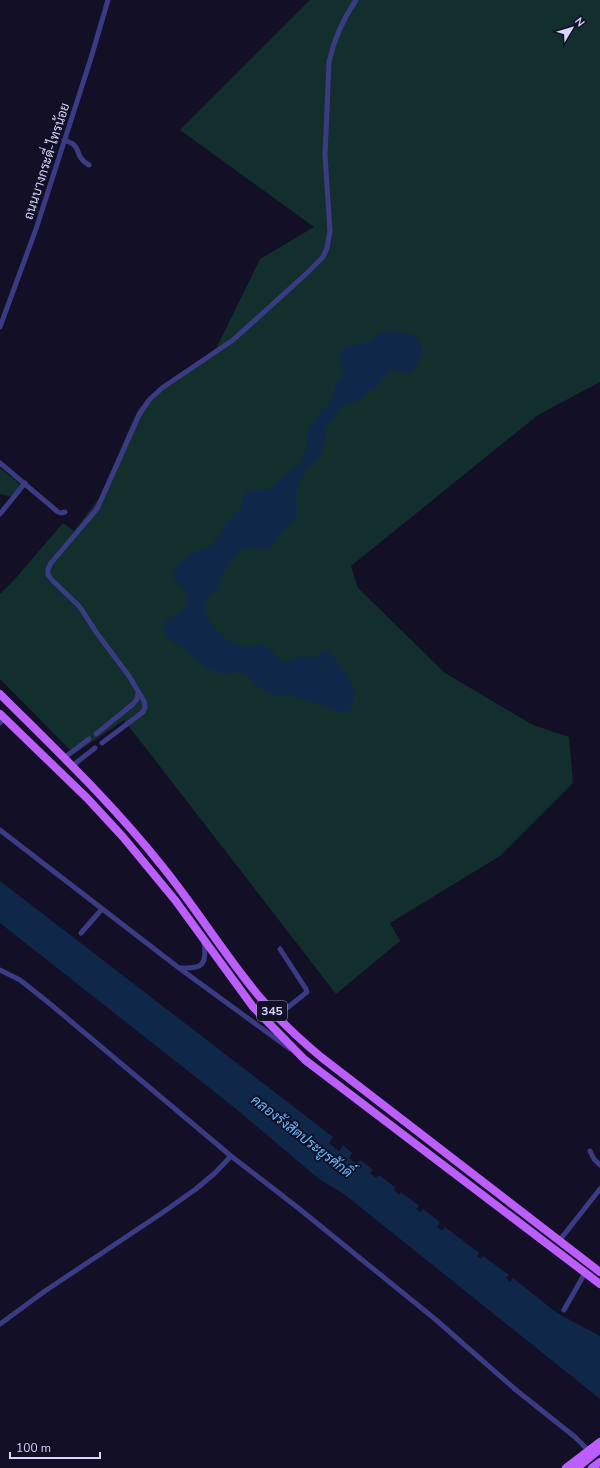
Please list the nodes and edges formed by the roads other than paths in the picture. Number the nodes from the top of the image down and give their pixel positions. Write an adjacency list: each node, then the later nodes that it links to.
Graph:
1 (108, 0): 3 (street, ถนนบางกระดี่-ไทรน้อย)
2 (356, 0): 10 (street)
3 (64, 140): 4 (street); 5 (street, ถนนบางกระดี่-ไทรน้อย)
4 (89, 165)
5 (0, 327)
6 (0, 463): 7 (street)
7 (25, 483): 8 (street); 9 (street)
8 (65, 512)
9 (0, 514)
10 (138, 692): 13 (street); 15 (street)
11 (0, 694): 17 (main road, 345)
12 (1, 719): 22 (main road, 345)
13 (96, 734)
14 (89, 739): 17 (street)
15 (102, 743)
16 (95, 748): 18 (street)
17 (64, 758): 18 (main road, 345)
18 (72, 766): 26 (main road, 345)
19 (0, 830): 20 (street)
20 (102, 909): 21 (street); 24 (street)
21 (81, 933)
22 (204, 940): 24 (street); 27 (main road, 345)
23 (280, 949): 26 (street)
24 (179, 968): 27 (street)
25 (0, 970): 29 (street)
26 (277, 1016): 32 (main road, 345)
27 (305, 1060): 34 (main road, 345)
28 (590, 1151): 30 (street)
29 (231, 1156): 37 (street); 39 (street)
30 (600, 1165)
31 (600, 1189): 32 (street)
32 (560, 1240): 33 (main road, 345)
33 (600, 1272)
34 (585, 1273): 35 (main road, 345); 36 (street)
35 (600, 1284)
36 (564, 1310)
37 (0, 1324)
38 (600, 1442): 39 (main road)
39 (588, 1450): 42 (main road)
40 (600, 1450): 42 (main road)
41 (600, 1462): 43 (main road)
42 (570, 1467)
43 (592, 1468)

